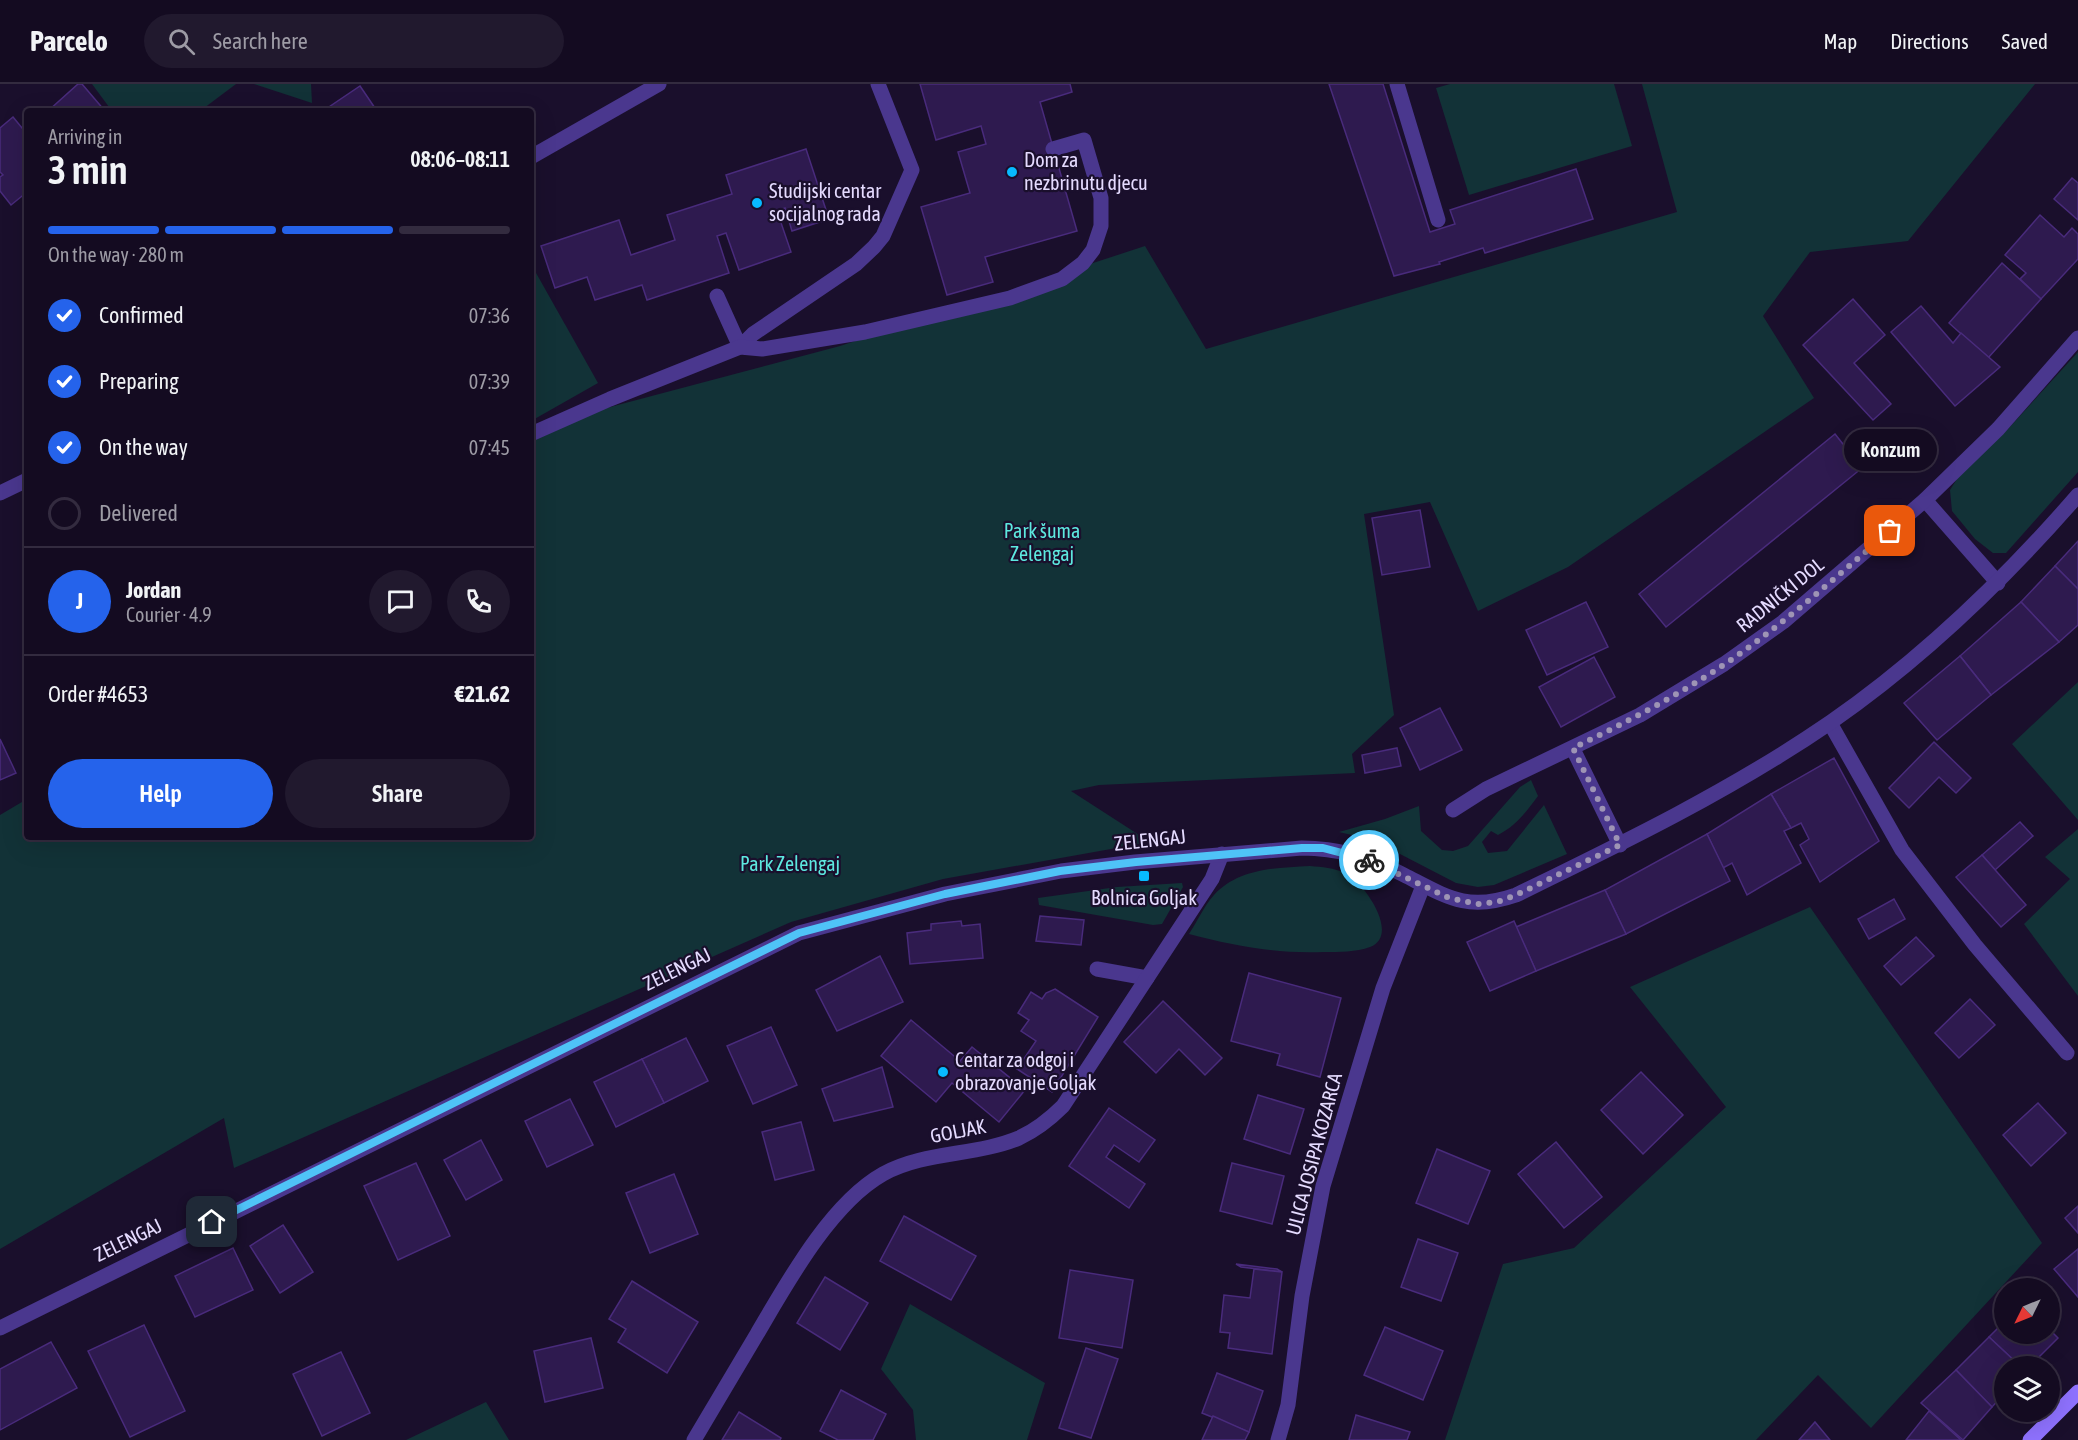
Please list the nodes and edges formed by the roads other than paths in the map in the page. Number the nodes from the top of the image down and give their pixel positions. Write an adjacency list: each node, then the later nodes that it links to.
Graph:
1 (659, 84): 5 (street)
2 (878, 84): 9 (street)
3 (1397, 84): 6 (street)
4 (1053, 149): 9 (street)
5 (534, 155)
6 (1438, 220)
7 (717, 296): 9 (street)
8 (2078, 338): 14 (street, RADNIČKI DOL)
9 (740, 347): 10 (street)
10 (534, 433)
11 (24, 481): 12 (street)
12 (0, 493)
13 (2078, 495): 15 (street, ZELENGAJ)
14 (1925, 501): 15 (street); 17 (street, RADNIČKI DOL)
15 (1998, 583): 16 (street, ZELENGAJ)
16 (1830, 723): 19 (street, ZELENGAJ); 24 (street)
17 (1573, 748): 18 (street, RADNIČKI DOL); 19 (street)
18 (1453, 810)
19 (1620, 845): 21 (street, ZELENGAJ)
20 (1222, 854): 21 (street, ZELENGAJ); 23 (street, GOLJAK); 25 (street, ZELENGAJ)
21 (1423, 886): 28 (street, ULICA JOSIPA KOZARCA)
22 (1097, 969): 23 (street)
23 (1147, 978): 27 (street, GOLJAK)
24 (2067, 1053)
25 (0, 1328)
26 (2078, 1392): 29 (main road)
27 (694, 1440)
28 (1278, 1440)
29 (2030, 1440)

